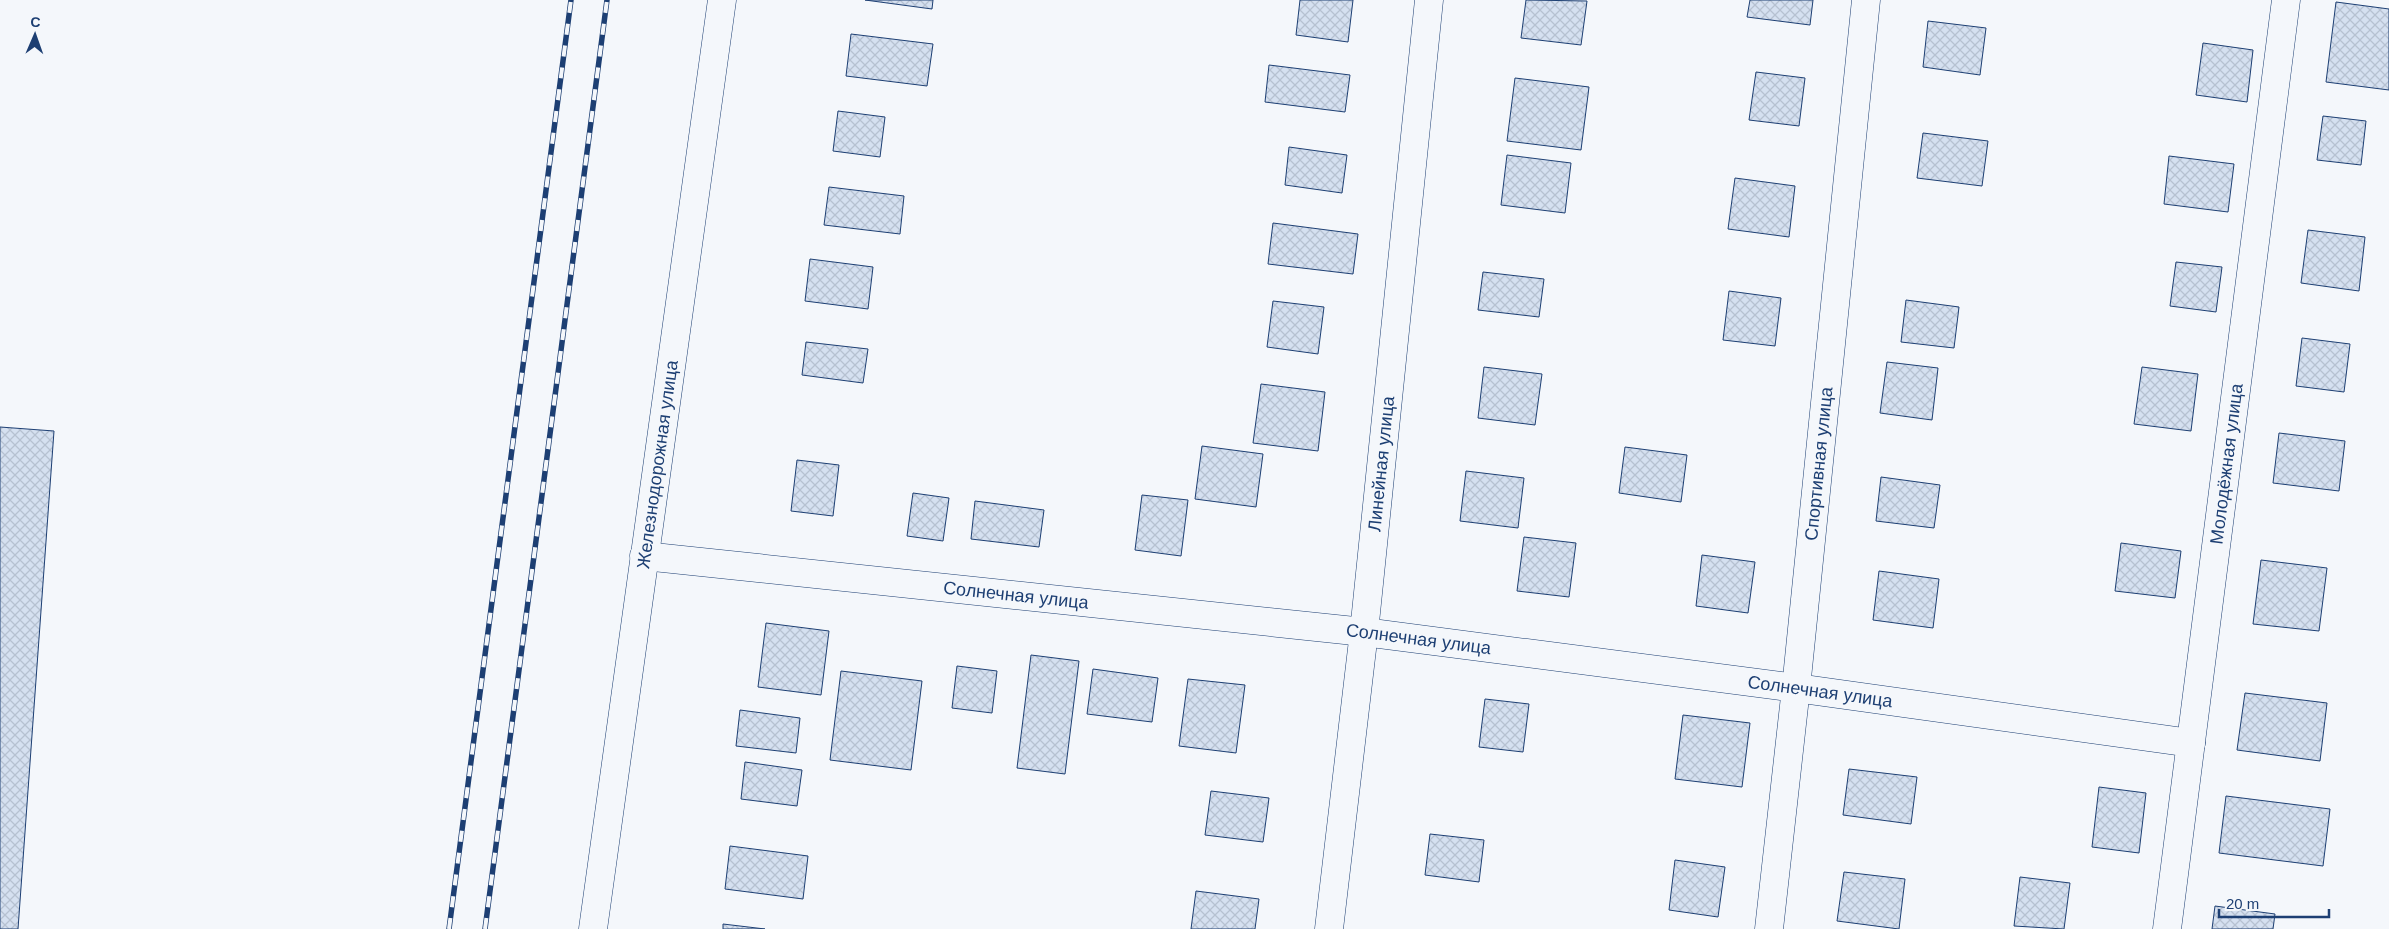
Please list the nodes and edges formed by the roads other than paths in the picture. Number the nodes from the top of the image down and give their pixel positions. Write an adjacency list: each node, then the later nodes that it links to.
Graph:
1 (722, 0): 5 (street, Железнодорожная улица)
2 (1430, 0): 6 (street, Линейная улица)
3 (1866, 0): 7 (street, Спортивная улица)
4 (2286, 0): 8 (street, Молодёжная улица)
5 (644, 556): 6 (street, Солнечная улица); 9 (street, Железнодорожная улица)
6 (1364, 632): 7 (street, Солнечная улица); 10 (street, Линейная улица)
7 (1796, 688): 8 (street, Солнечная улица); 11 (street, Спортивная улица)
8 (2191, 743): 12 (street, Молодёжная улица)
9 (593, 929)
10 (1329, 929)
11 (1769, 929)
12 (2167, 929)

